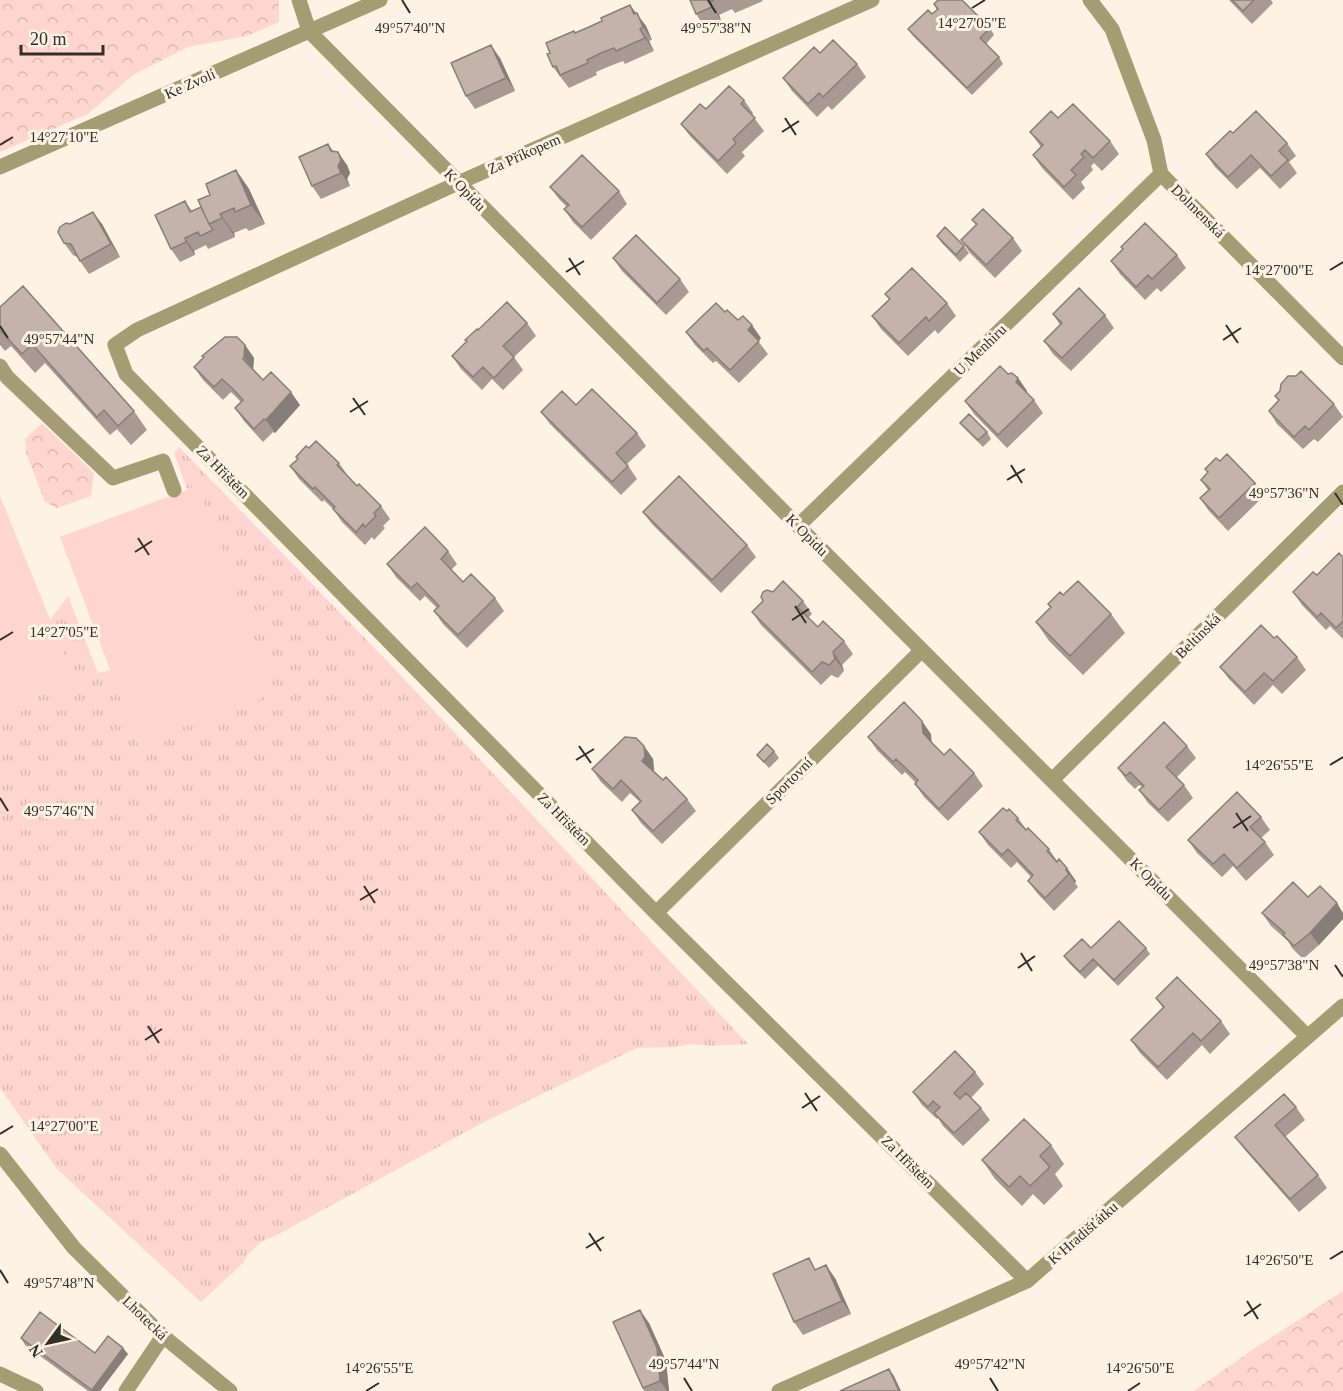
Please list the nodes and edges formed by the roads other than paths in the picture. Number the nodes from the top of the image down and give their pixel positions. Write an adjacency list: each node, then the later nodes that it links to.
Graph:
1 (299, 0): 5 (street)
2 (872, 0): 8 (street, Za Příkopem)
3 (1090, 0): 7 (street, Dolmenská)
4 (374, 1): 5 (street, Ke Zvoli)
5 (309, 31): 6 (street, Ke Zvoli); 8 (street, K Opidu)
6 (0, 167)
7 (1161, 174): 10 (street, Dolmenská); 14 (street, U Menhiru)
8 (458, 183): 9 (street, Za Příkopem); 14 (street, K Opidu)
9 (116, 345): 17 (street, Za Hřištěm)
10 (1343, 358)
11 (0, 366): 12 (street)
12 (174, 490)
13 (1343, 492): 16 (street, Beltinská)
14 (798, 526): 15 (street, K Opidu)
15 (922, 650): 16 (street, K Opidu); 17 (street, Sportovní)
16 (1052, 780): 19 (street, K Opidu)
17 (656, 913): 21 (street, Za Hřištěm)
18 (1343, 1005): 19 (street, K Hradišťátku)
19 (1307, 1036): 21 (street, K Hradišťátku)
20 (0, 1154): 22 (street, Lhotecká)
21 (1027, 1281): 27 (street, K Hradišťátku)
22 (163, 1336): 25 (street); 26 (street, Lhotecká)
23 (0, 1374): 24 (street)
24 (36, 1391)
25 (126, 1391)
26 (230, 1391)
27 (779, 1391)

